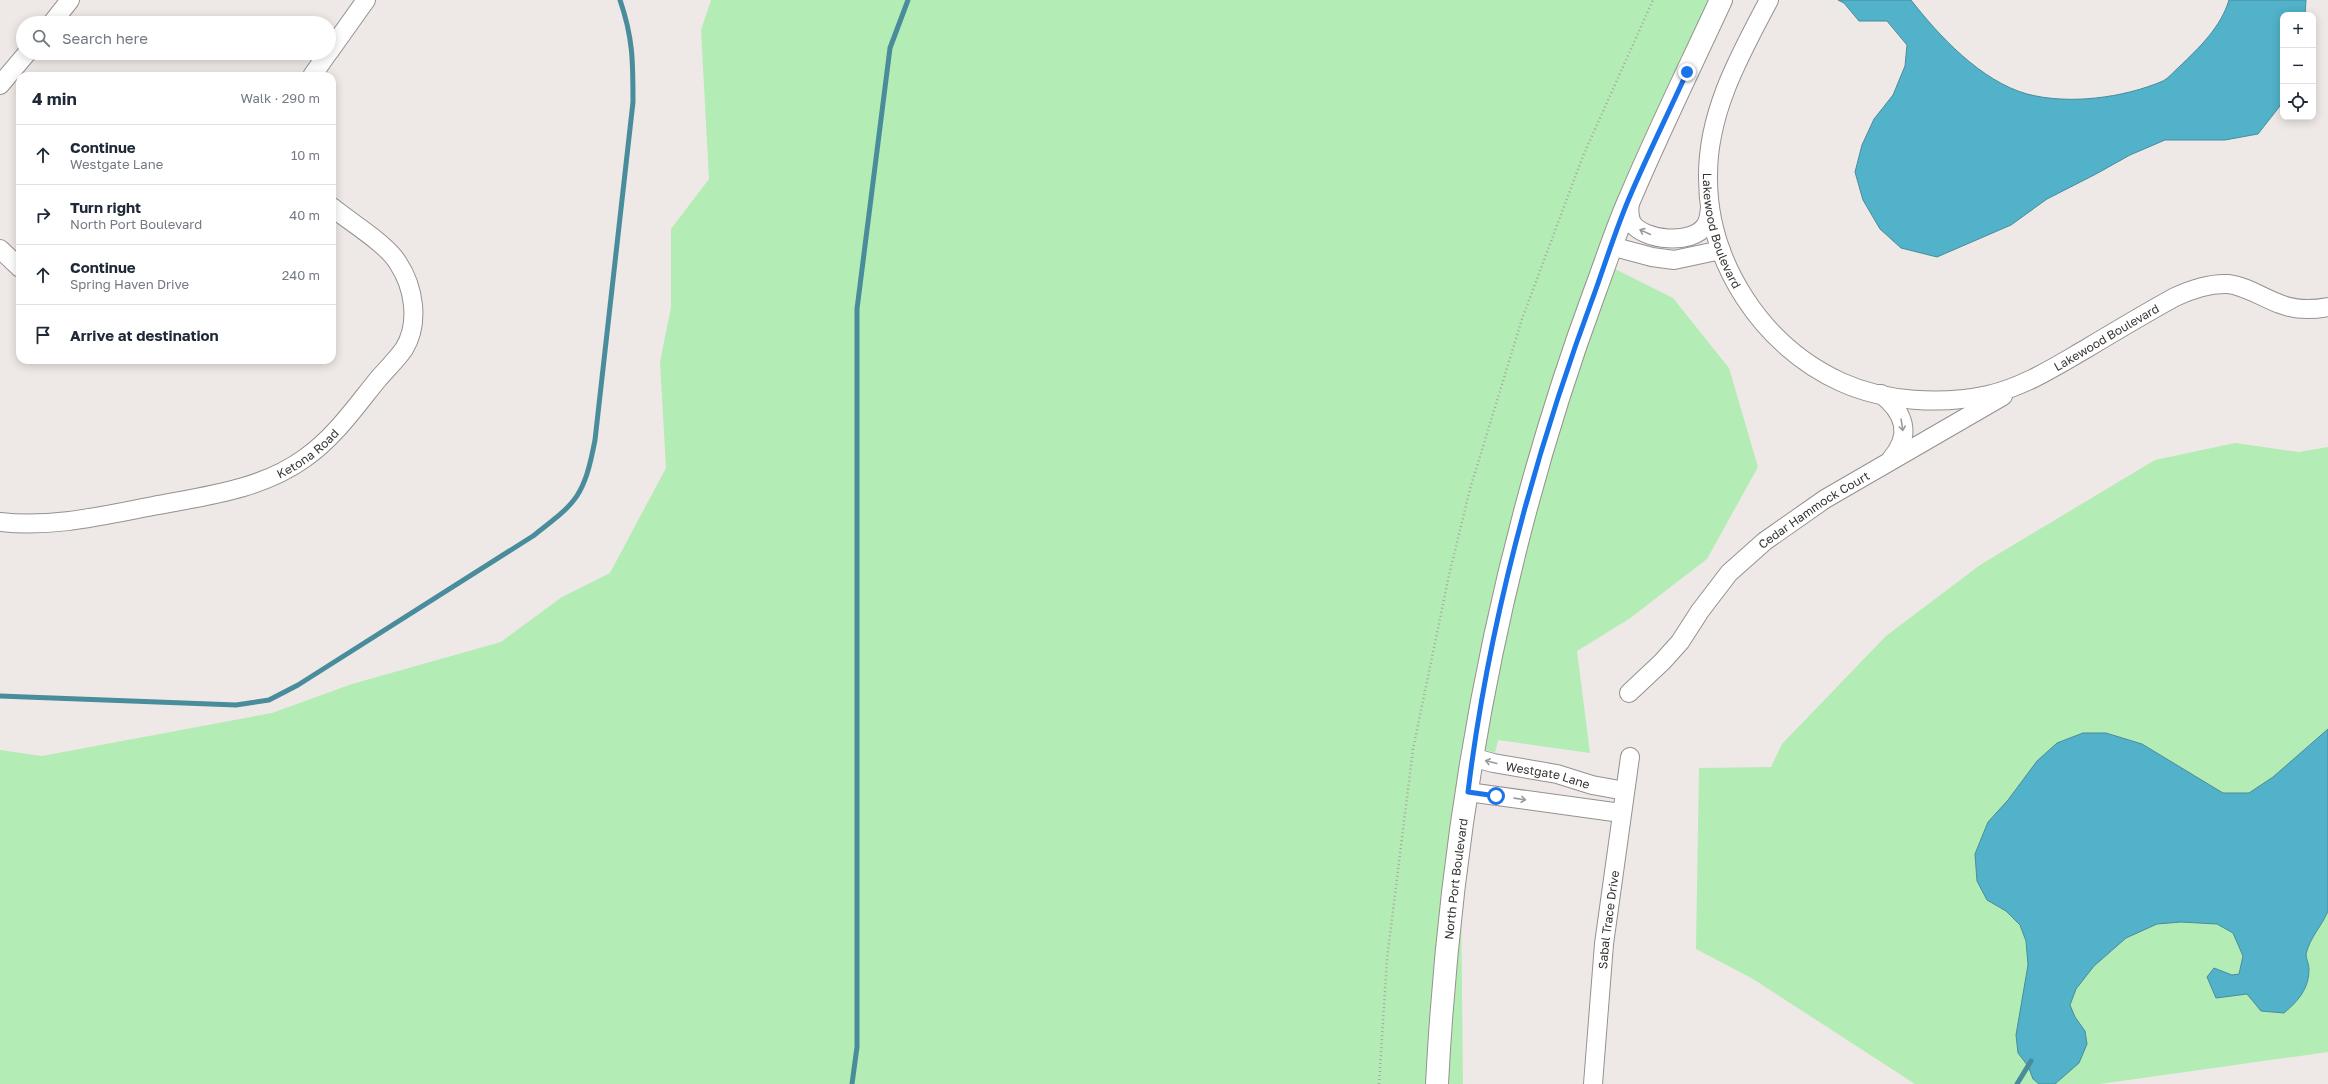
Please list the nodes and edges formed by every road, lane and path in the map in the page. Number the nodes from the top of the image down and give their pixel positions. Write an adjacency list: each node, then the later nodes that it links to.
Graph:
1 (70, 0): 6 (street)
2 (366, 0): 7 (street)
3 (1653, 0): 32 (path)
4 (1721, 0): 12 (street, North Port Boulevard)
5 (1768, 0): 13 (street, Lakewood Boulevard)
6 (57, 16)
7 (336, 42)
8 (21, 60): 11 (street)
9 (323, 60): 10 (street)
10 (315, 72)
11 (0, 85)
12 (1630, 197): 13 (street, one-way to 12); 15 (street, North Port Boulevard)
13 (1710, 208): 17 (street, Lakewood Boulevard)
14 (336, 210): 23 (street, Ketona Road)
15 (1611, 246): 17 (street); 25 (street, North Port Boulevard)
16 (0, 249): 18 (street)
17 (1721, 250): 21 (street, Lakewood Boulevard)
18 (16, 264)
19 (2328, 307): 20 (street, Lakewood Boulevard)
20 (2041, 375): 21 (street, Lakewood Boulevard); 22 (street, Cedar Hammock Court)
21 (1882, 394): 22 (street, one-way to 22)
22 (1888, 462): 24 (street, Cedar Hammock Court)
23 (0, 522)
24 (1628, 693)
25 (1472, 757): 27 (street, Westgate Lane, one-way to 25); 29 (street, North Port Boulevard)
26 (1630, 757): 28 (street, Sabal Trace Drive)
27 (1569, 777): 28 (street, Westgate Lane); 30 (street)
28 (1625, 791): 31 (street, Sabal Trace Drive)
29 (1468, 792): 30 (street, Westgate Lane, one-way to 30); 33 (street, North Port Boulevard)
30 (1565, 805): 31 (street, Westgate Lane)
31 (1622, 814): 34 (street, Sabal Trace Drive)
32 (1379, 1084)
33 (1437, 1084)
34 (1593, 1084)

